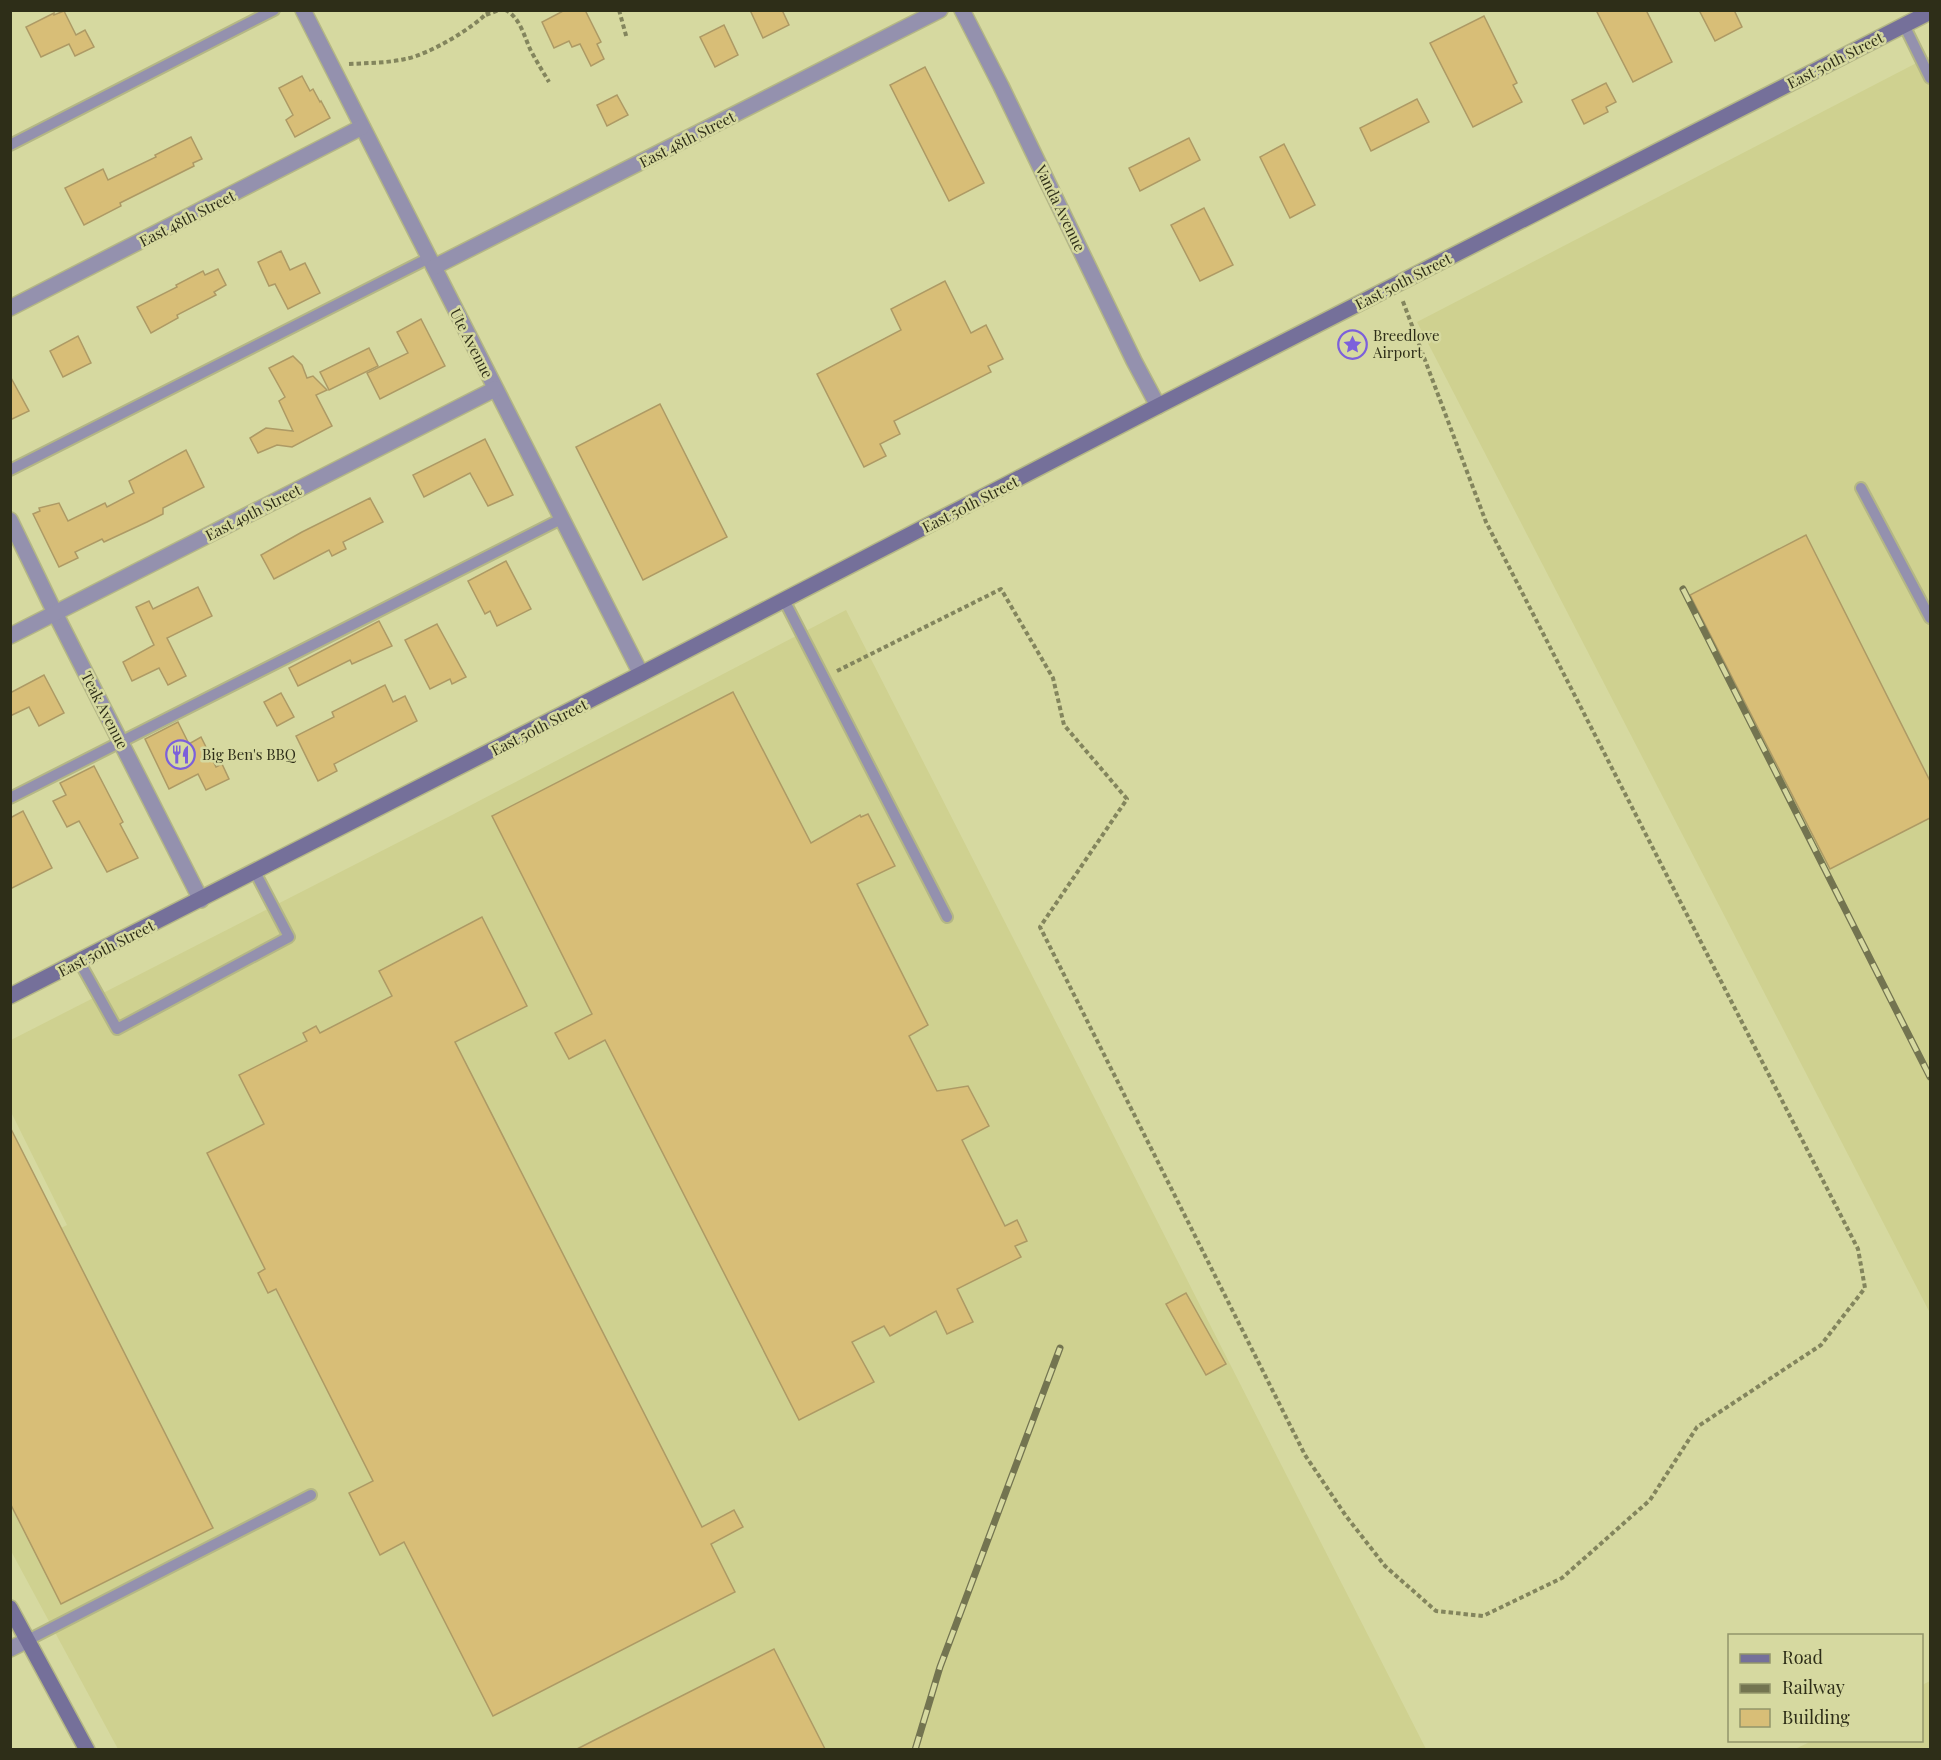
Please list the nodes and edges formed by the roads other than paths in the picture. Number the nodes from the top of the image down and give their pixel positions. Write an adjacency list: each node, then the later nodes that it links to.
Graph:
1 (274, 10): 9 (lane)
2 (303, 10): 8 (street, Ute Avenue)
3 (940, 10): 10 (street, East 48th Street)
4 (962, 10): 13 (street, Vanda Avenue)
5 (1930, 12): 6 (main road, East 50th Street)
6 (1904, 25): 7 (lane); 13 (main road, East 50th Street)
7 (1930, 78)
8 (362, 127): 10 (street, Ute Avenue); 11 (street, East 48th Street)
9 (10, 145)
10 (431, 262): 12 (street, Ute Avenue); 14 (lane)
11 (10, 308)
12 (495, 389): 16 (street, Ute Avenue); 19 (street, East 49th Street)
13 (1158, 406): 18 (main road, East 50th Street)
14 (10, 470)
15 (1861, 488): 20 (lane)
16 (561, 519): 22 (street, Ute Avenue); 23 (lane)
17 (10, 520): 19 (street, Teak Avenue)
18 (784, 600): 22 (main road, East 50th Street); 27 (lane)
19 (55, 613): 21 (street, East 49th Street); 23 (street, Teak Avenue)
20 (1930, 618)
21 (10, 636)
22 (641, 674): 25 (main road, East 50th Street)
23 (121, 742): 24 (lane); 26 (street, Teak Avenue)
24 (10, 798)
25 (255, 872): 26 (main road, East 50th Street); 28 (lane)
26 (201, 900): 28 (main road, East 50th Street)
27 (947, 917)
28 (79, 961): 29 (main road, East 50th Street)
29 (10, 996)
30 (311, 1495): 32 (lane)
31 (10, 1608): 32 (main road)
32 (28, 1640): 33 (street); 34 (main road)
33 (10, 1649)
34 (87, 1749)

